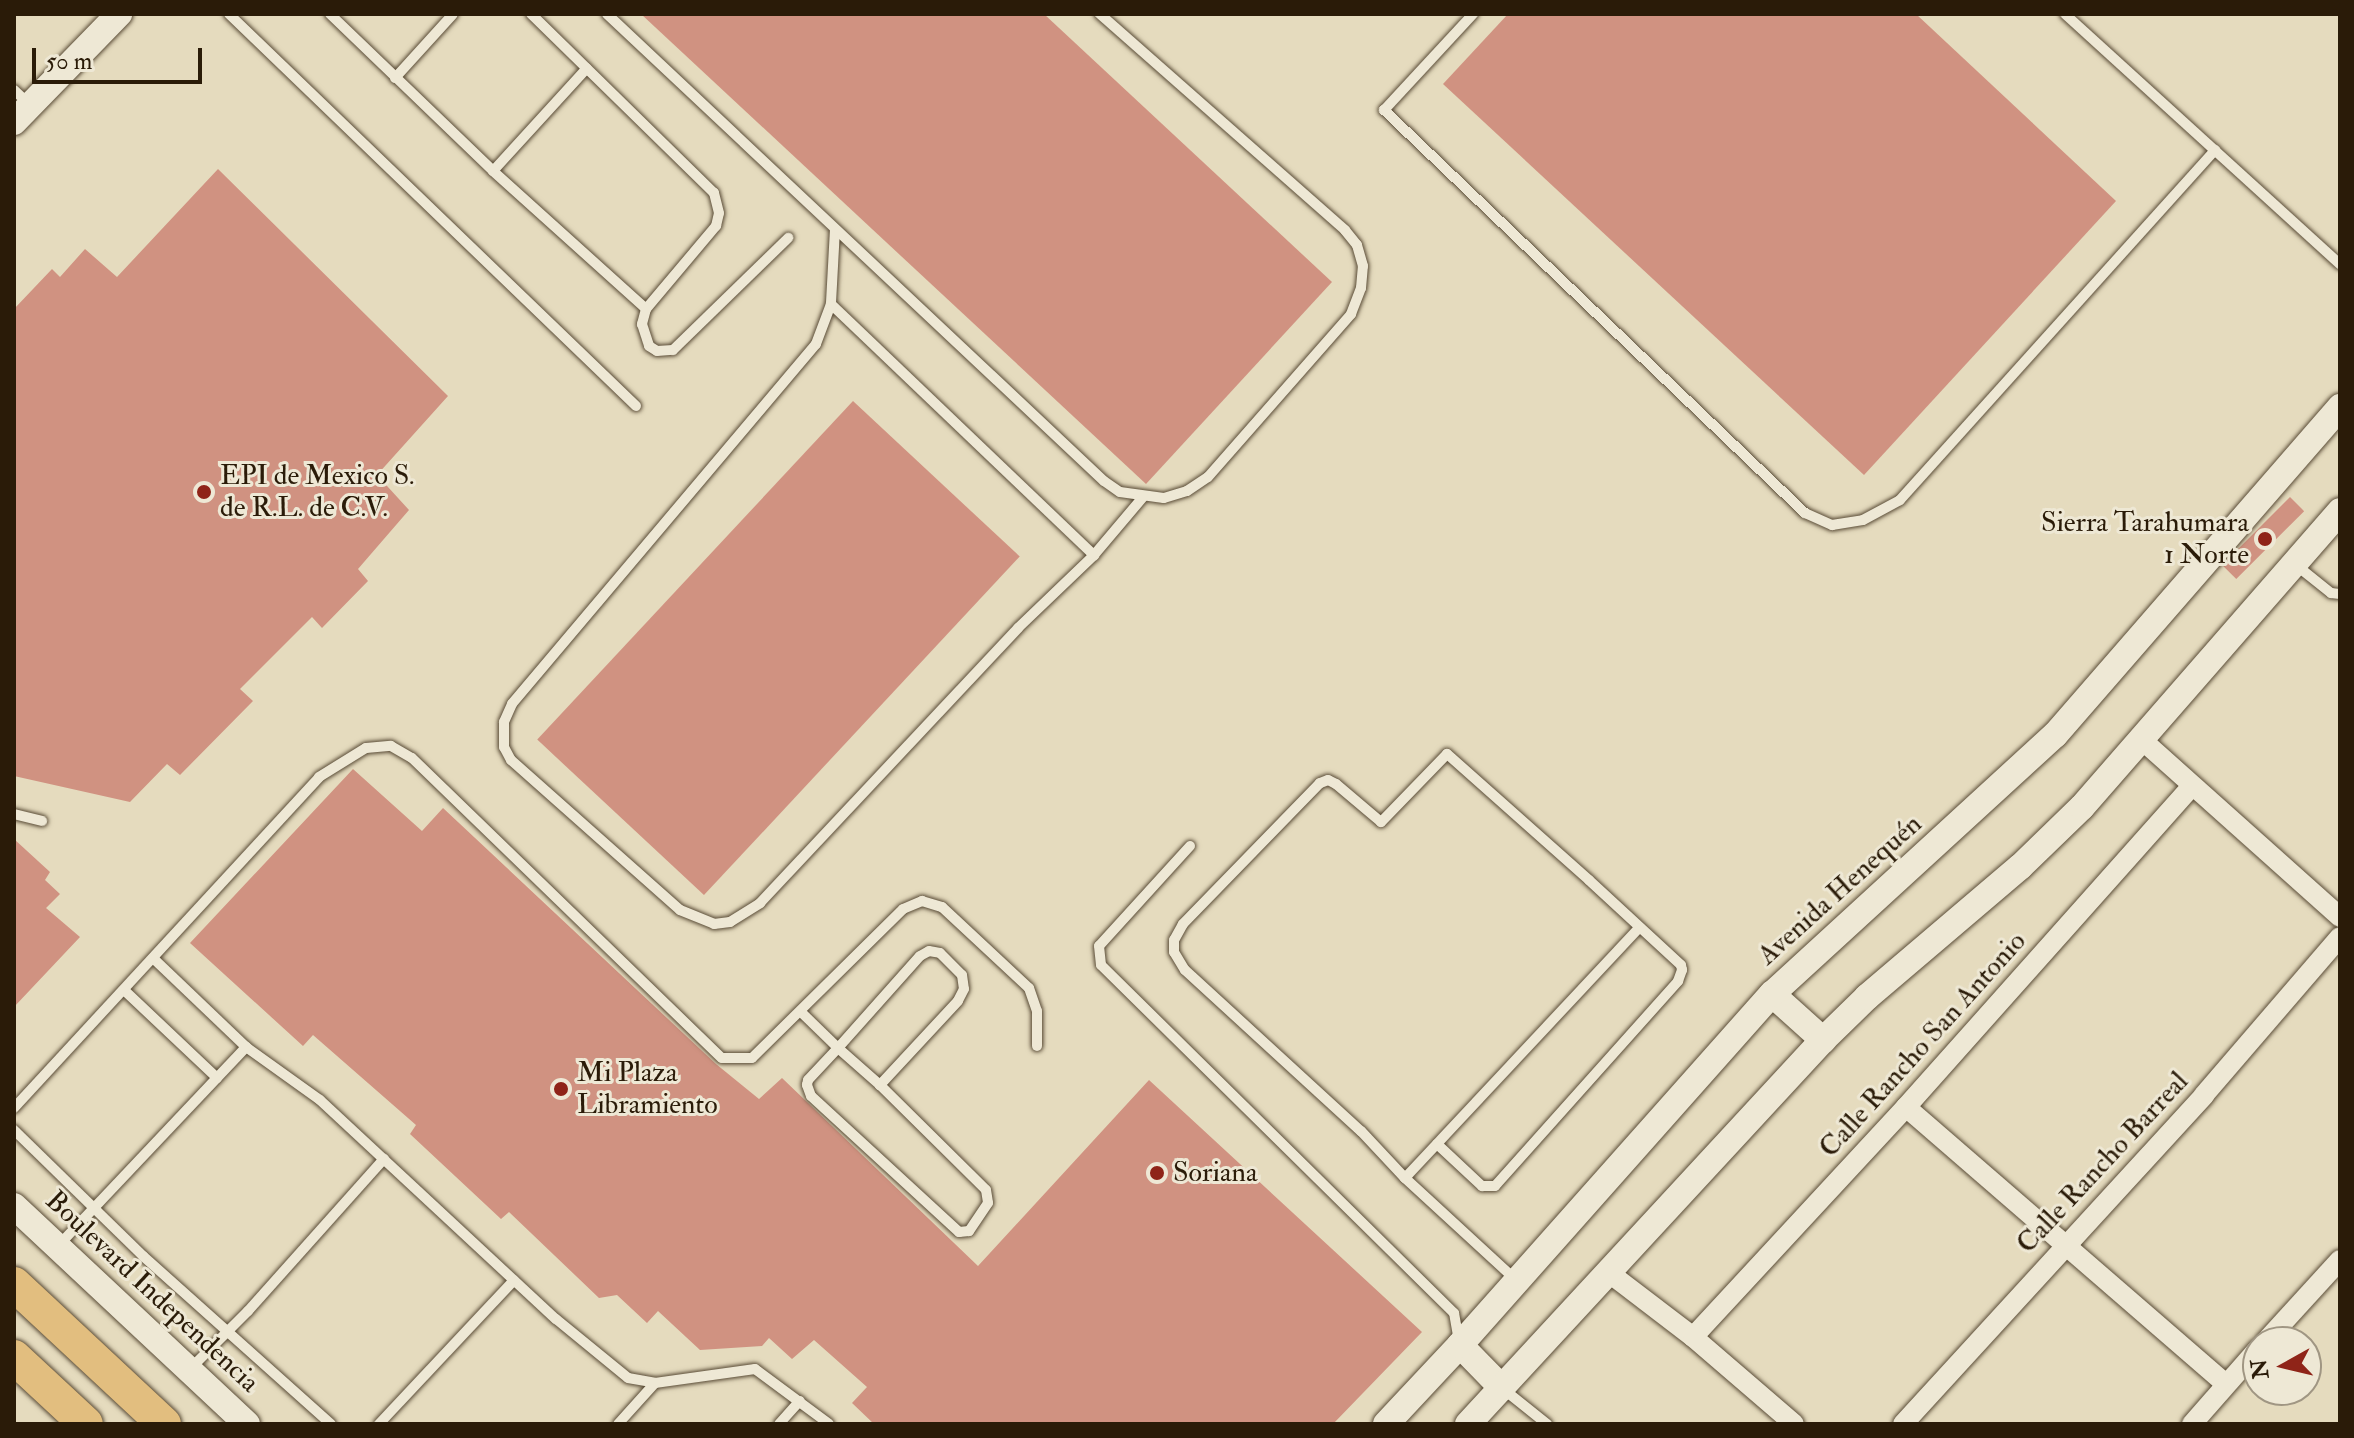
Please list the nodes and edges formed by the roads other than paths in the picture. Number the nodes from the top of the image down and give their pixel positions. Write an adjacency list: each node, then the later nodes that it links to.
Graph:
1 (119, 14): 12 (main road)
2 (229, 14): 20 (lane)
3 (330, 14): 11 (lane)
4 (453, 14): 11 (lane)
5 (531, 14): 10 (lane)
6 (607, 14): 15 (lane)
7 (1100, 14): 22 (lane)
8 (1473, 14): 13 (lane)
9 (2065, 14): 13 (lane)
10 (587, 68): 14 (lane); 19 (lane)
11 (395, 78): 14 (lane)
12 (19, 106)
13 (2215, 150): 17 (lane)
14 (493, 171): 19 (lane)
15 (835, 229): 18 (lane); 22 (lane)
16 (788, 238): 19 (lane)
17 (2340, 264)
18 (831, 304): 24 (lane); 24 (lane)
19 (646, 309)
20 (636, 406)
21 (2338, 414): 37 (main road, Avenida Henequén)
22 (1143, 497): 24 (lane)
23 (2340, 511): 25 (main road)
24 (1094, 555)
25 (2294, 564): 26 (lane); 27 (main road)
26 (2340, 594)
27 (2141, 739): 28 (street); 39 (main road)
28 (2191, 787): 32 (street); 45 (street, Calle Rancho San Antonio)
29 (14, 814): 30 (lane)
30 (42, 821)
31 (1190, 846): 63 (lane)
32 (2340, 917)
33 (1639, 928): 48 (lane); 48 (lane); 50 (lane)
34 (2340, 937): 53 (street, Calle Rancho Barreal)
35 (153, 958): 36 (lane); 38 (lane); 41 (lane)
36 (124, 990): 43 (lane); 46 (lane)
37 (1772, 994): 39 (main road); 58 (main road, Avenida Henequén)
38 (801, 1012): 40 (lane); 42 (lane)
39 (1823, 1040): 56 (main road)
40 (1037, 1046)
41 (246, 1047): 43 (lane); 49 (lane)
42 (838, 1048): 44 (lane); 44 (lane); 44 (lane)
43 (217, 1078): 52 (lane)
44 (880, 1085)
45 (1906, 1107): 53 (street); 62 (street, Calle Rancho San Antonio)
46 (14, 1108)
47 (14, 1130): 52 (lane)
48 (1437, 1144): 50 (lane)
49 (384, 1159): 57 (lane); 61 (lane)
50 (1405, 1178): 58 (lane)
51 (14, 1206): 54 (main road, Boulevard Independencia)
52 (96, 1206): 54 (lane); 61 (lane)
53 (2067, 1242): 68 (street); 83 (street, Calle Rancho Barreal)
54 (56, 1248): 66 (main road, Boulevard Independencia)
55 (2340, 1260): 60 (street)
56 (1608, 1272): 62 (street); 69 (main road)
57 (514, 1280): 67 (lane); 75 (lane)
58 (1517, 1281): 63 (main road, Avenida Henequén)
59 (14, 1284): 72 (highway)
60 (2280, 1326)
61 (229, 1330): 66 (lane); 74 (lane)
62 (1693, 1337): 82 (street)
63 (1460, 1345): 69 (main road); 79 (main road, Avenida Henequén)
64 (14, 1357): 71 (highway)
65 (2242, 1366): 68 (street)
66 (188, 1370): 73 (main road, Boulevard Independencia)
67 (655, 1383): 70 (lane); 76 (lane)
68 (2226, 1384): 84 (street)
69 (1502, 1388): 80 (main road); 81 (lane)
70 (800, 1401): 77 (lane); 78 (lane)
71 (86, 1424)
72 (164, 1424)
73 (247, 1424)
74 (331, 1424)
75 (379, 1424)
76 (618, 1424)
77 (779, 1424)
78 (829, 1424)
79 (1386, 1424)
80 (1468, 1424)
81 (1547, 1424)
82 (1794, 1424)
83 (1903, 1424)
84 (2192, 1424)

